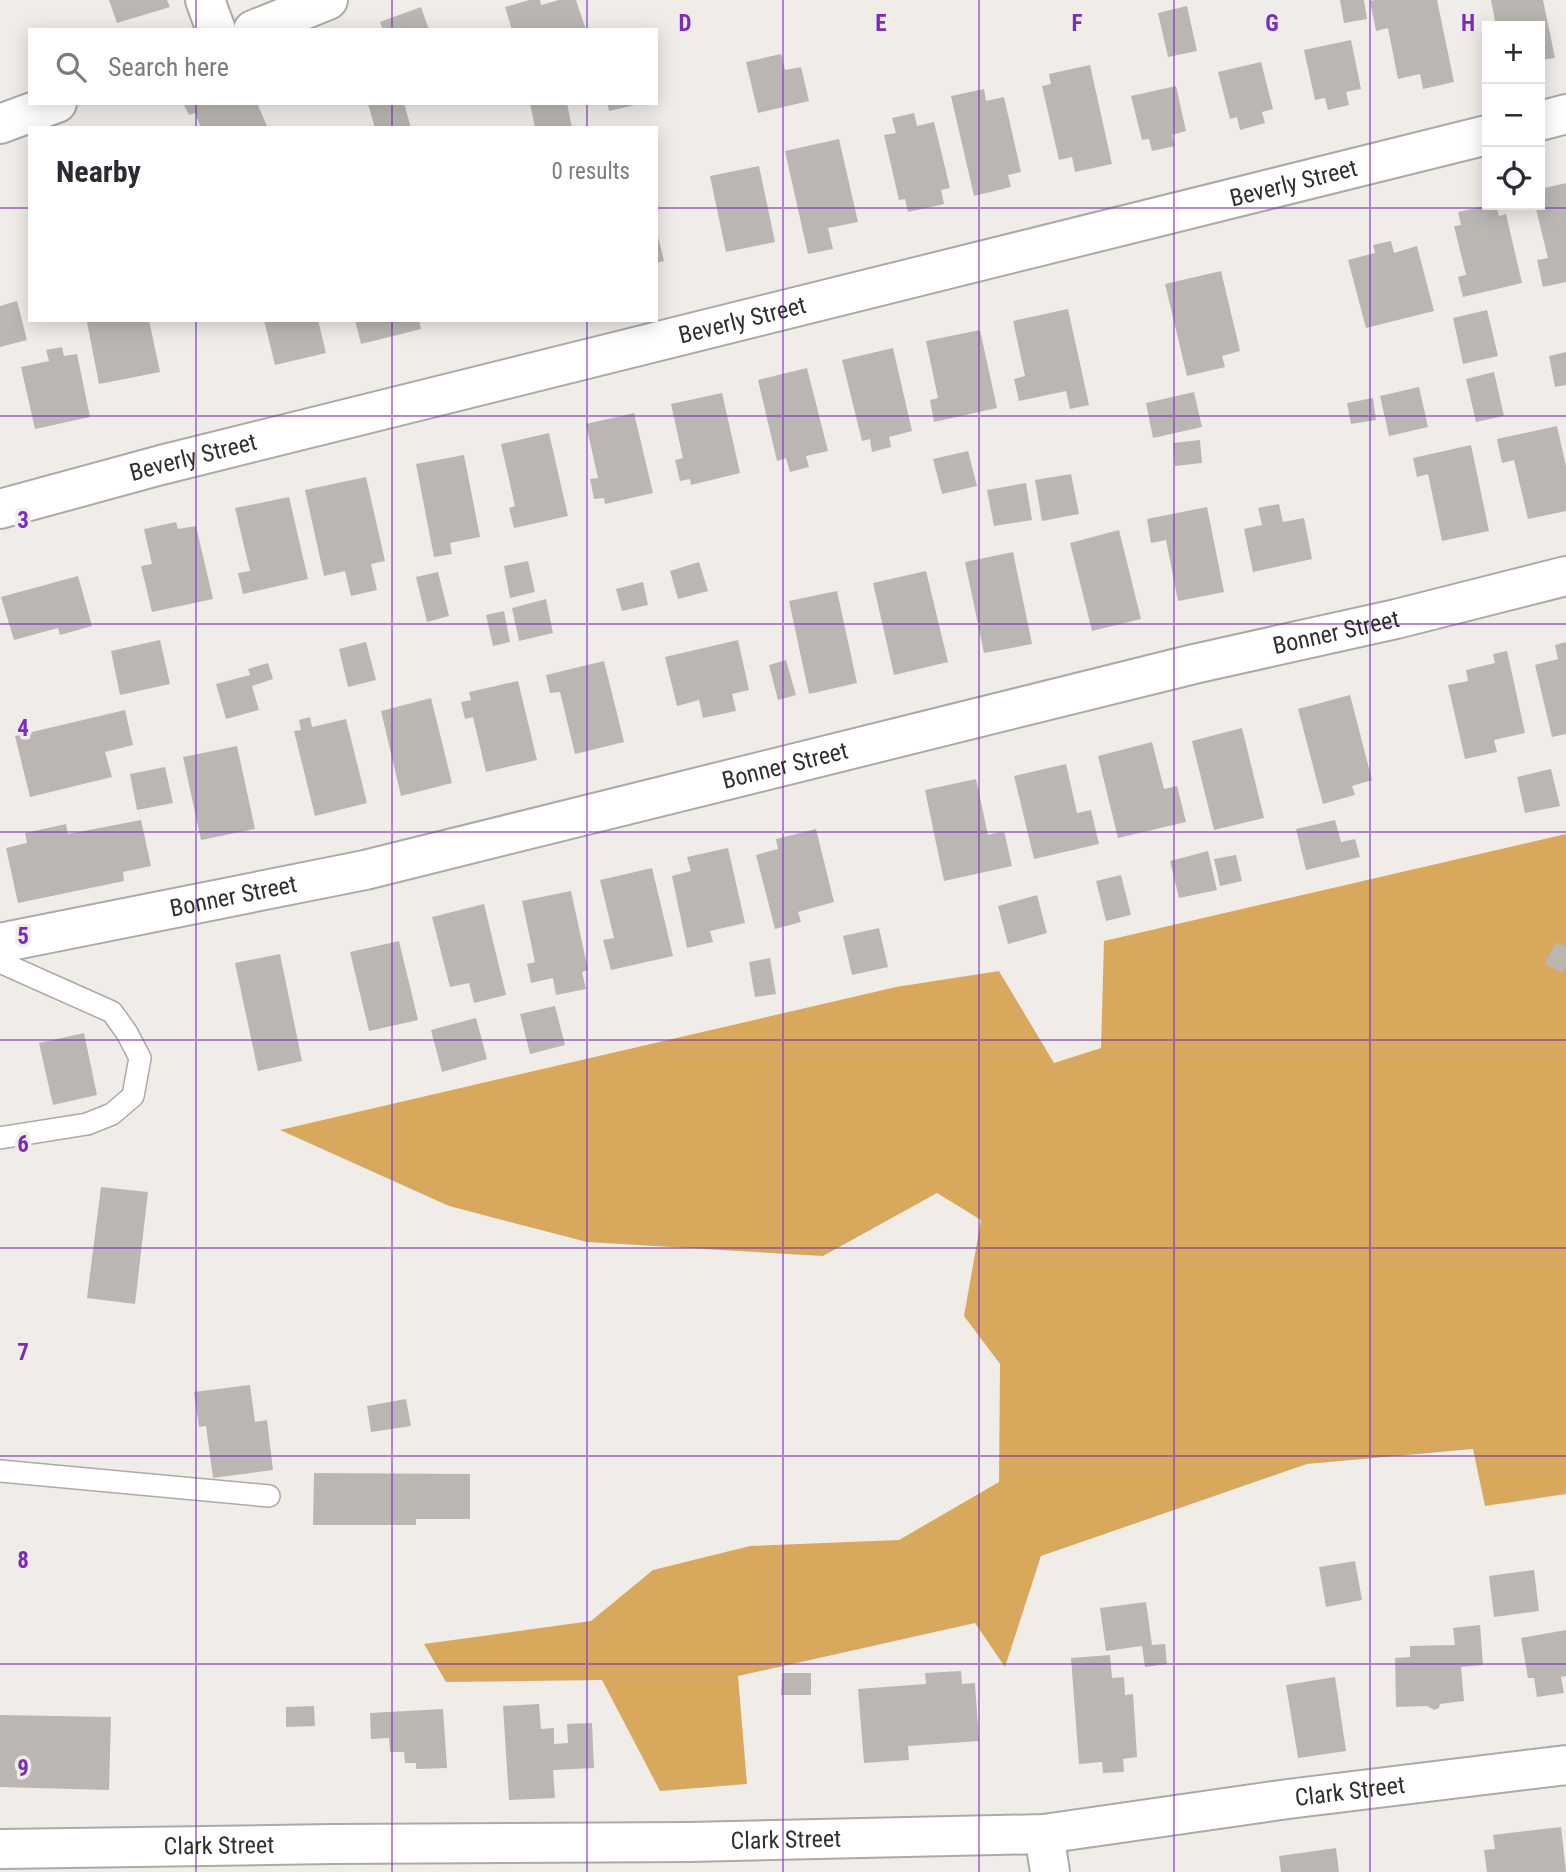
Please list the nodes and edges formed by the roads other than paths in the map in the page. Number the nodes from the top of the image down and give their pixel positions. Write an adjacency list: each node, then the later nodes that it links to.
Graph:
1 (205, 0): 3 (street)
2 (328, 0): 4 (street)
3 (215, 28)
4 (258, 28)
5 (52, 105): 8 (street)
6 (1566, 114): 7 (street)
7 (1545, 120)
8 (0, 124)
9 (1482, 136): 10 (street, Beverly Street)
10 (0, 509)
11 (1566, 576): 12 (street, Bonner Street)
12 (0, 943)
13 (0, 962): 14 (lane)
14 (0, 1138)
15 (0, 1471): 16 (lane)
16 (269, 1496)
17 (1566, 1765): 18 (street, Clark Street)
18 (1044, 1834): 19 (street, Clark Street); 20 (street)
19 (0, 1849)
20 (1050, 1872)

